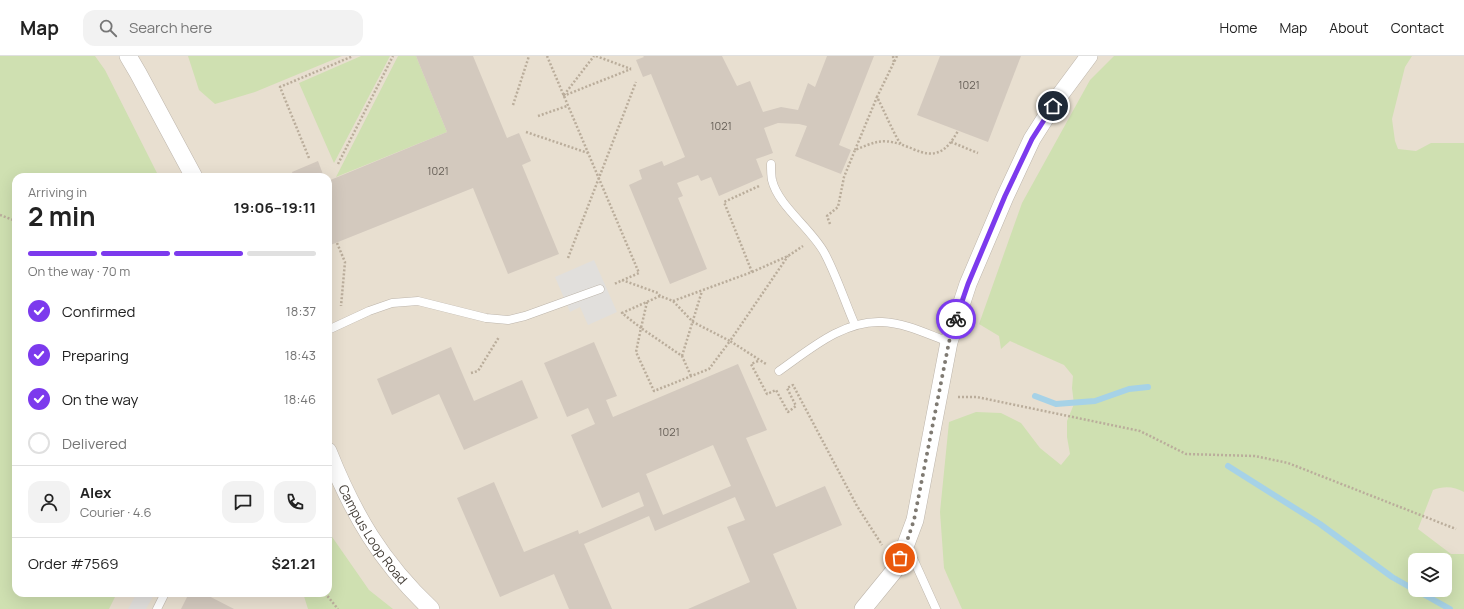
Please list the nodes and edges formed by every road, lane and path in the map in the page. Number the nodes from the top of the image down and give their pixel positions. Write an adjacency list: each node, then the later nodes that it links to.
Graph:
1 (128, 56): 27 (street)
2 (353, 56): 24 (path)
3 (393, 56): 25 (path)
4 (529, 56): 14 (path)
5 (546, 56): 12 (path)
6 (595, 56): 12 (path); 12 (path)
7 (893, 56): 10 (path)
8 (897, 56): 10 (path)
9 (1089, 56): 51 (street)
10 (894, 64): 13 (path)
11 (636, 82): 28 (path)
12 (563, 96): 15 (path)
13 (877, 97): 20 (path); 21 (path)
14 (513, 105)
15 (568, 106): 16 (path); 22 (path)
16 (538, 116)
17 (958, 131): 19 (path)
18 (526, 132): 22 (path)
19 (952, 142): 20 (path); 23 (path)
20 (901, 144): 21 (path)
21 (855, 150): 32 (path)
22 (588, 153): 28 (path)
23 (978, 153)
24 (309, 158)
25 (338, 164)
26 (771, 164): 29 (lane)
27 (192, 173)
28 (599, 180): 36 (path); 38 (path)
29 (772, 180): 37 (path); 46 (lane)
30 (0, 215): 31 (path)
31 (12, 220)
32 (830, 224)
33 (337, 243): 44 (path)
34 (803, 246): 35 (path)
35 (788, 256): 37 (path); 50 (path)
36 (568, 258)
37 (752, 272): 40 (path)
38 (622, 280): 39 (path); 41 (path)
39 (600, 289): 47 (lane)
40 (702, 290): 42 (path); 45 (path)
41 (660, 296): 42 (path); 43 (path)
42 (673, 301): 45 (path)
43 (647, 302): 48 (path); 48 (path)
44 (341, 306)
45 (692, 322): 50 (path); 52 (path)
46 (855, 325): 51 (lane); 53 (lane)
47 (332, 328)
48 (641, 328): 52 (path); 55 (path)
49 (499, 337): 54 (path)
50 (730, 341): 55 (path); 60 (path)
51 (949, 342): 56 (street)
52 (682, 356): 55 (path)
53 (779, 371)
54 (471, 373)
55 (691, 376)
56 (938, 398): 58 (path); 59 (street)
57 (332, 461): 65 (street, Campus Loop Road)
58 (1456, 529)
59 (906, 544): 66 (street); 67 (lane)
60 (882, 545)
61 (163, 597): 63 (lane)
62 (328, 597): 64 (path)
63 (157, 609)
64 (338, 609)
65 (431, 609)
66 (863, 609)
67 (936, 609)

